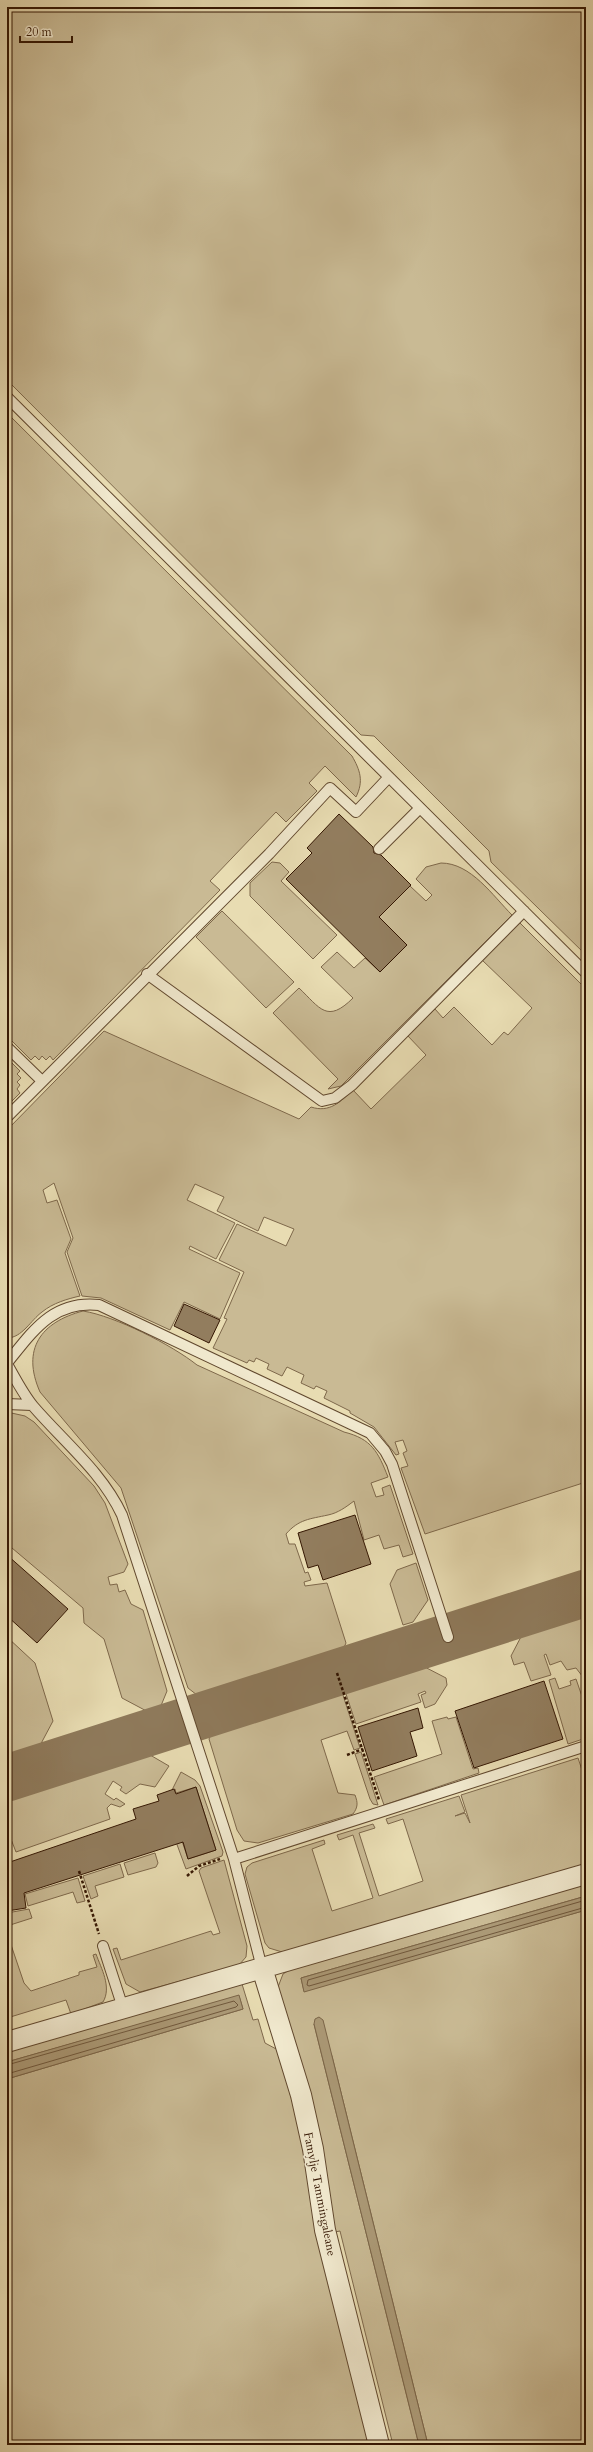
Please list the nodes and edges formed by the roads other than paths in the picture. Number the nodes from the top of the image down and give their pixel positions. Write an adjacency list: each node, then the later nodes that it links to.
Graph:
1 (7, 397): 2 (lane)
2 (389, 777): 3 (lane); 7 (lane)
3 (420, 808): 4 (lane); 5 (lane)
4 (379, 849)
5 (524, 911): 6 (lane); 7 (lane)
6 (586, 973)
7 (147, 974): 9 (lane)
8 (7, 1047): 9 (lane)
9 (42, 1081): 10 (lane)
10 (7, 1117)
11 (7, 1363): 13 (lane); 14 (lane)
12 (7, 1404): 13 (lane)
13 (32, 1404): 16 (lane)
14 (448, 1637)
15 (586, 1746): 16 (lane)
16 (234, 1859): 19 (lane)
17 (586, 1874): 19 (street)
18 (103, 1946): 20 (lane)
19 (262, 1968): 20 (street); 22 (street, Famylje Tammingaleane)
20 (123, 2008): 21 (street)
21 (7, 2042)
22 (379, 2445)

